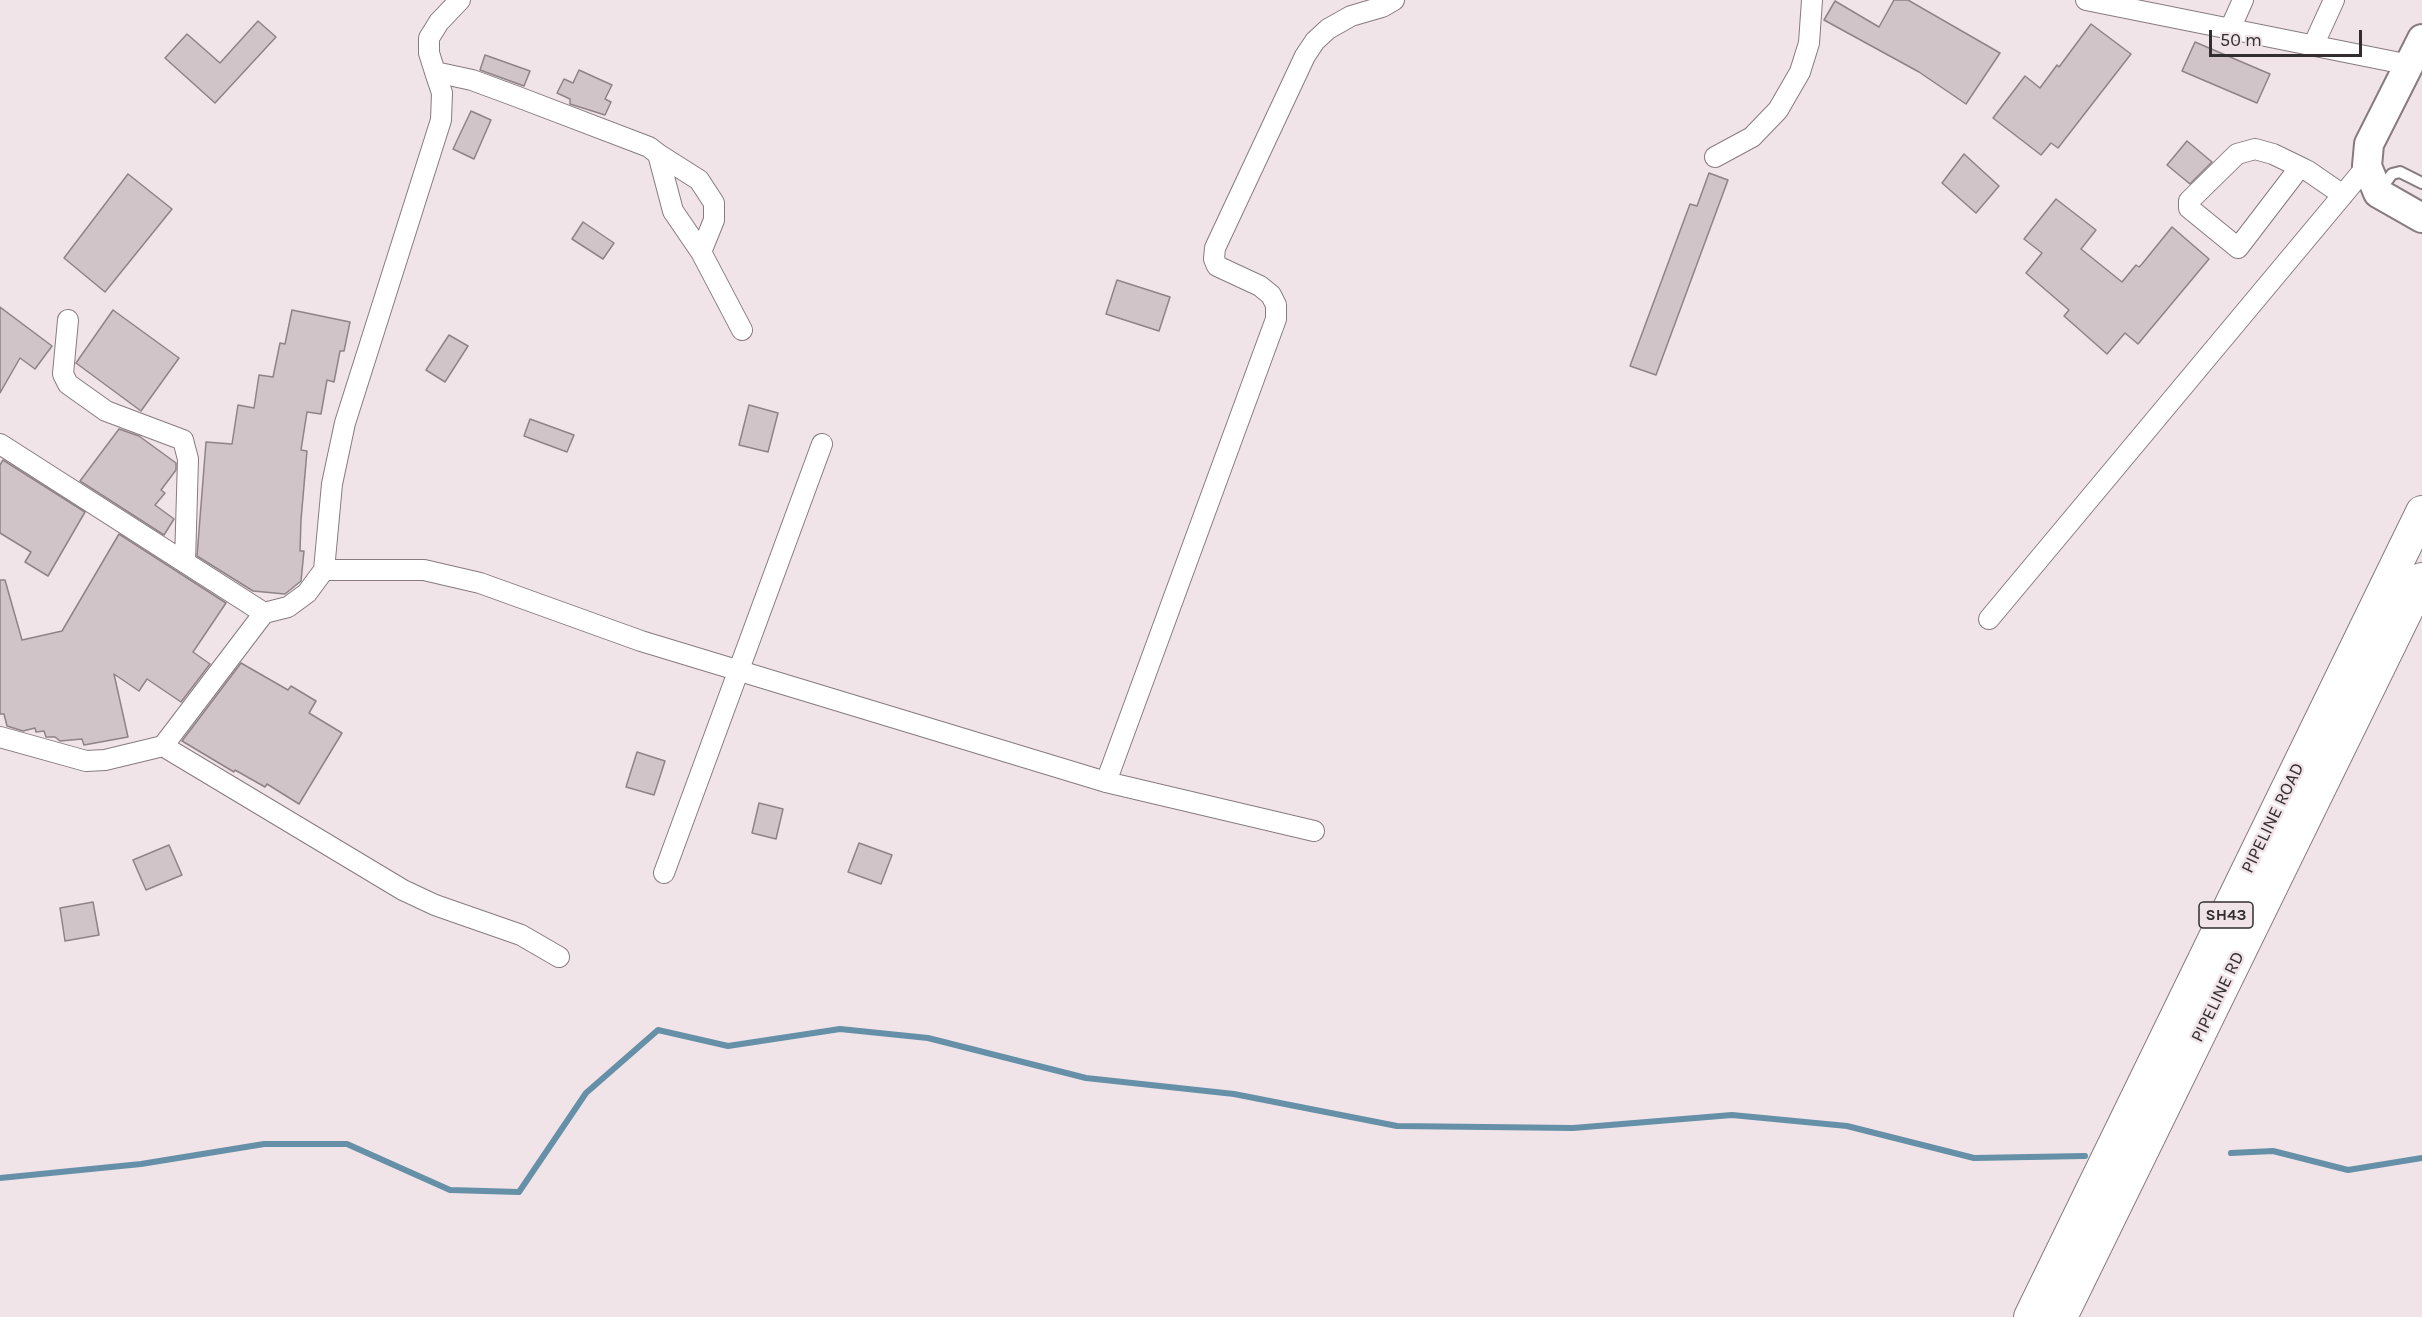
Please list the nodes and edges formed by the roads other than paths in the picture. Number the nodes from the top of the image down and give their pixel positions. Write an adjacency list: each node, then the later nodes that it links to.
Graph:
1 (459, 0): 12 (street)
2 (1394, 0): 35 (street)
3 (1812, 0): 14 (street)
4 (2086, 0): 7 (street)
5 (2243, 0): 8 (street)
6 (2334, 0): 10 (street)
7 (2147, 6): 8 (street)
8 (2230, 29): 10 (street)
9 (2422, 39): 11 (street)
10 (2313, 46): 11 (street)
11 (2410, 65): 15 (street)
12 (435, 72): 13 (street); 28 (street)
13 (658, 154): 21 (street); 21 (street)
14 (1715, 157)
15 (2367, 166): 18 (street); 19 (street)
16 (2300, 167): 16 (street); 19 (street)
17 (2422, 183): 18 (lane)
18 (2378, 193): 20 (street)
19 (2343, 195): 31 (street)
20 (2422, 217)
21 (701, 252): 23 (street)
22 (68, 320): 27 (street)
23 (742, 330)
24 (0, 444): 27 (street)
25 (822, 444): 32 (street)
26 (2418, 532): 39 (main road, PIPELINE ROAD / SH43)
27 (185, 562): 30 (street)
28 (324, 570): 30 (street); 32 (street)
29 (2422, 579): 40 (main road, PIPELINE RD / SH43)
30 (264, 613): 34 (street)
31 (1989, 619)
32 (740, 671): 35 (street); 37 (street)
33 (0, 737): 34 (street)
34 (163, 746): 38 (street)
35 (1106, 782): 36 (street)
36 (1314, 831)
37 (664, 873)
38 (559, 957)
39 (2030, 1317)
40 (2061, 1317)

